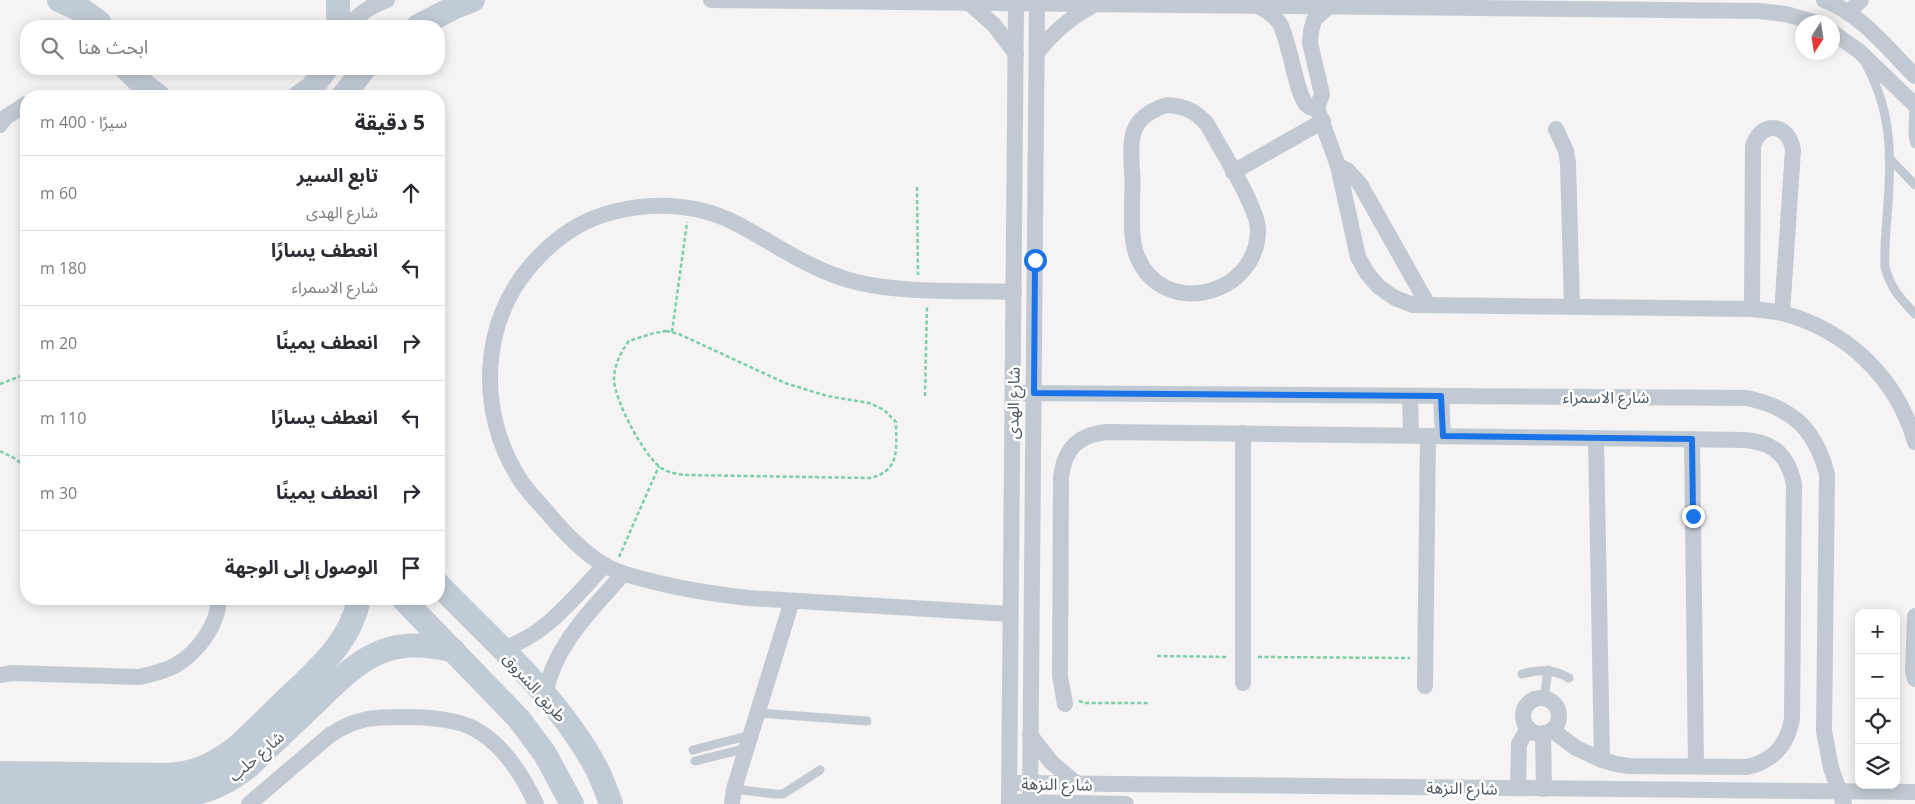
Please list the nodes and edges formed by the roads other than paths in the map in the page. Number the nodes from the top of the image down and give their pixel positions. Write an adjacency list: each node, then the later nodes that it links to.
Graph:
1 (60, 0): 16 (street)
2 (338, 0): 18 (street)
3 (387, 0): 19 (street)
4 (473, 0): 20 (street)
5 (712, 0): 8 (street)
6 (1824, 0): 15 (street)
7 (1861, 0): 15 (street)
8 (967, 1): 9 (street); 24 (street)
9 (1016, 3): 10 (street); 24 (street, شارع الهدى)
10 (1037, 3): 11 (street); 23 (street, شارع الهدى)
11 (1096, 4): 13 (street); 23 (street)
12 (1633, 5): 14 (street); 17 (street)
13 (1260, 6): 14 (street); 34 (street)
14 (1328, 7): 34 (street)
15 (1848, 13): 28 (street)
16 (100, 16)
17 (1795, 17)
18 (338, 20)
19 (354, 20)
20 (431, 20)
21 (1840, 38): 22 (street)
22 (1859, 51): 32 (street); 38 (lane)
23 (1037, 52): 49 (street, شارع الهدى)
24 (1016, 54): 42 (street, شارع الهدى)
25 (133, 75): 29 (street)
26 (322, 75): 30 (street)
27 (359, 75): 31 (street)
28 (1915, 76)
29 (150, 90)
30 (309, 90)
31 (348, 90)
32 (1914, 104): 37 (lane)
33 (20, 108): 35 (street)
34 (1320, 115): 39 (street); 40 (street)
35 (0, 125)
36 (1556, 129): 44 (street)
37 (1915, 144)
38 (1891, 160): 41 (lane); 47 (lane)
39 (1338, 166): 43 (street); 43 (street)
40 (1233, 172): 40 (street)
41 (1915, 185)
42 (1014, 292): 48 (street, شارع الهدى); 57 (street)
43 (1428, 305): 44 (street)
44 (1572, 307): 45 (street)
45 (1752, 309): 46 (street); 46 (street)
46 (1782, 313): 56 (street)
47 (1915, 314)
48 (1013, 393): 49 (street, شارع الاسمراء); 63 (street, شارع الهدى)
49 (1034, 393): 50 (street, شارع الاسمراء); 82 (street, شارع الهدى)
50 (1410, 396): 51 (street, شارع الاسمراء); 53 (street)
51 (1441, 396): 53 (street); 98 (street, شارع الاسمراء)
52 (1243, 433): 53 (street); 73 (street); 77 (street)
53 (1427, 436): 54 (street); 74 (street)
54 (1596, 438): 55 (street); 85 (street)
55 (1692, 439): 87 (street); 87 (street)
56 (1915, 442)
57 (614, 570): 59 (street); 65 (street); 75 (street)
58 (445, 591): 65 (street, طريق الشروق)
59 (792, 601): 63 (street); 78 (street)
60 (218, 605): 68 (street)
61 (357, 605): 67 (street, شارع حلب)
62 (409, 605): 66 (street, طريق الشروق)
63 (1010, 614): 90 (street, شارع الهدى)
64 (1915, 616): 72 (street)
65 (501, 649): 75 (street, طريق الشروق)
66 (454, 651): 67 (street, شارع حلب); 103 (street, طريق الشروق)
67 (335, 668): 89 (street, شارع حلب); 96 (street, شارع حلب)
68 (4, 670)
69 (1548, 670): 70 (lane); 71 (lane); 76 (lane)
70 (1522, 674)
71 (1569, 678)
72 (1915, 679)
73 (1243, 683)
74 (1426, 686)
75 (546, 695): 104 (street, طريق الشروق)
76 (1544, 698): 80 (street); 81 (street)
77 (1064, 700)
78 (758, 713): 79 (lane); 83 (street)
79 (867, 722)
80 (1528, 728): 81 (street); 93 (street)
81 (1548, 731): 85 (street); 94 (street)
82 (1030, 735): 91 (street, شارع الهدى); 92 (street)
83 (749, 742): 84 (lane); 86 (lane); 97 (street)
84 (693, 750)
85 (1602, 760): 87 (street)
86 (695, 761)
87 (1696, 766)
88 (820, 770): 97 (lane)
89 (0, 773)
90 (1009, 784): 91 (street, شارع النزهة); 99 (street, شارع الهدى)
91 (1030, 784): 92 (street, شارع النزهة); 100 (street, شارع الهدى)
92 (1077, 784): 93 (street, شارع النزهة)
93 (1518, 788): 94 (street, شارع النزهة)
94 (1544, 789): 98 (street, شارع النزهة)
95 (1915, 792): 98 (street, شارع النزهة)
96 (0, 796)
97 (733, 797)
98 (1842, 797)
99 (1009, 803): 100 (street, شارع النزهة)
100 (1030, 803): 105 (street, شارع النزهة)
101 (249, 804): 102 (street)
102 (536, 804)
103 (572, 804)
104 (611, 804)
105 (1089, 804): 106 (street, شارع النزهة)
106 (1126, 804)

